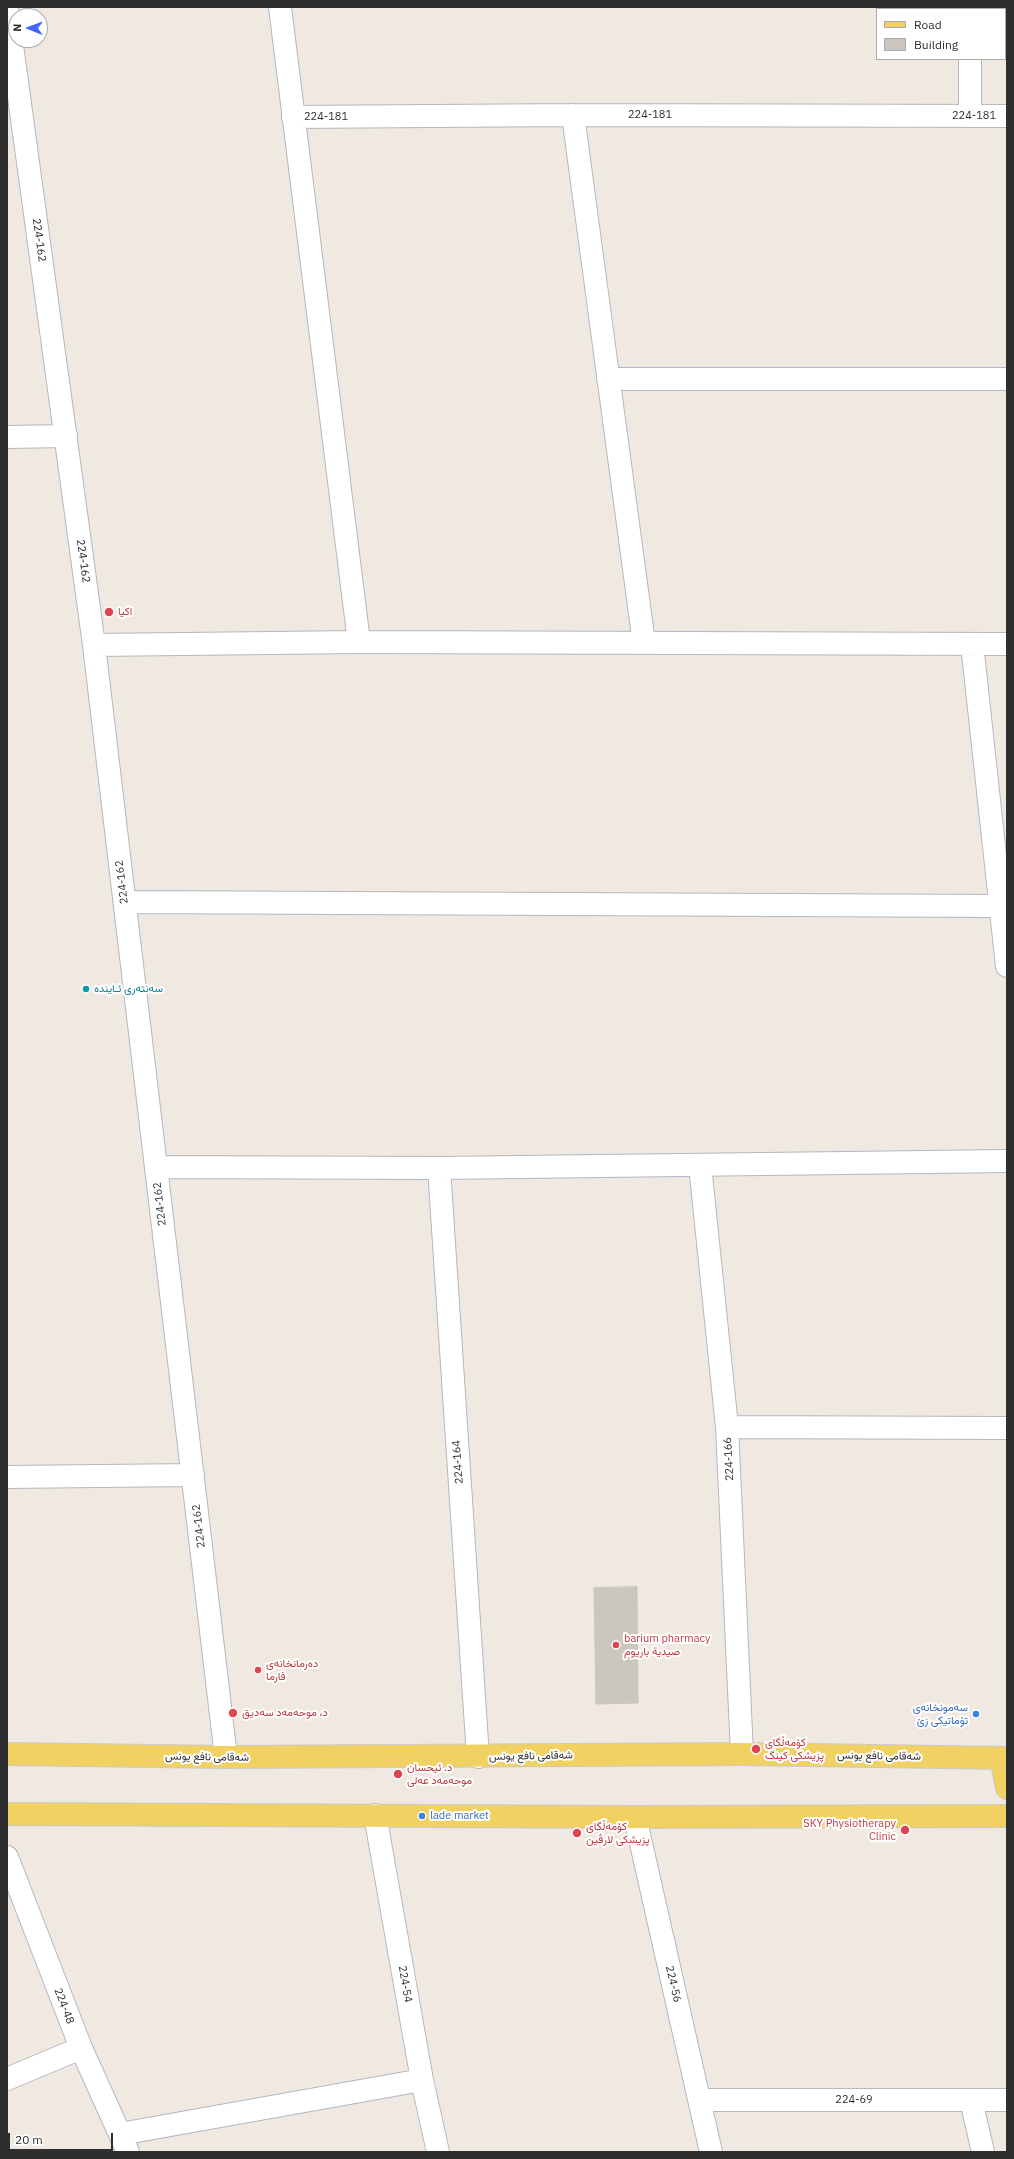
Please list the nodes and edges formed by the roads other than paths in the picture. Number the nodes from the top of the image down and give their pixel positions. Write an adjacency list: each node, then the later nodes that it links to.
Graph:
1 (280, 7): 7 (street)
2 (7, 9): 10 (street, 224-162)
3 (970, 60): 5 (street)
4 (573, 115): 5 (street, 224-181); 7 (street, 224-181); 8 (street)
5 (970, 116): 6 (street, 224-181)
6 (1007, 116)
7 (293, 117): 12 (street)
8 (608, 379): 9 (street); 13 (street)
9 (1007, 379)
10 (66, 436): 11 (street); 16 (street, 224-162)
11 (7, 437)
12 (359, 642): 13 (street); 16 (street)
13 (644, 643): 14 (street)
14 (972, 644): 15 (street); 18 (street)
15 (1007, 644)
16 (94, 645): 17 (street, 224-162)
17 (124, 902): 18 (street); 22 (street, 224-162)
18 (1001, 906): 19 (street)
19 (1007, 966)
20 (1007, 1161): 21 (street)
21 (700, 1165): 23 (street); 24 (street, 224-166)
22 (156, 1167): 23 (street); 26 (street, 224-162)
23 (439, 1168): 31 (street, 224-164)
24 (727, 1427): 25 (street); 29 (street, 224-166)
25 (1007, 1428)
26 (192, 1475): 27 (street); 30 (street, 224-162)
27 (7, 1477)
28 (7, 1754): 30 (main road, شەقامی نافع یونس)
29 (742, 1754): 31 (main road, شەقامی نافع یونس); 32 (main road, شەقامی نافع یونس)
30 (226, 1757): 31 (main road, شەقامی نافع یونس)
31 (478, 1757)
32 (1004, 1758): 33 (main road)
33 (1007, 1788)
34 (7, 1814): 35 (main road)
35 (375, 1815): 36 (main road); 41 (street, 224-54)
36 (635, 1816): 37 (main road); 42 (street, 224-56)
37 (1007, 1816)
38 (7, 1857): 39 (street, 224-48)
39 (81, 2048): 40 (street); 45 (street, 224-48)
40 (7, 2079)
41 (422, 2080): 45 (street); 46 (street, 224-54)
42 (700, 2100): 43 (street, 224-69); 47 (street, 224-56)
43 (971, 2100): 44 (street, 224-69); 48 (street)
44 (1007, 2100)
45 (124, 2143)
46 (438, 2152)
47 (711, 2152)
48 (983, 2152)

